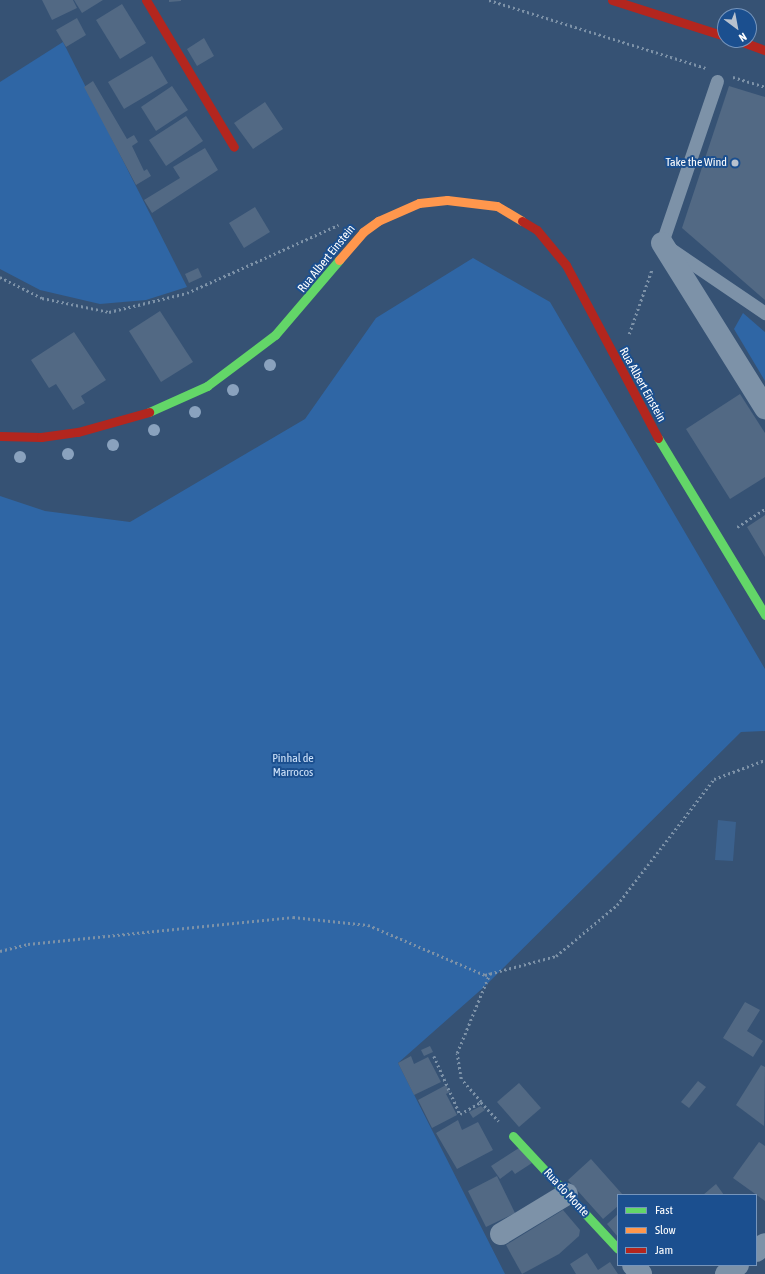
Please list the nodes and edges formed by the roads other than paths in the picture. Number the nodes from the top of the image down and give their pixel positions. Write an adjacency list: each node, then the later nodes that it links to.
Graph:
1 (146, 0): 5 (street)
2 (612, 0): 3 (street)
3 (717, 33)
4 (720, 76): 6 (lane)
5 (234, 147)
6 (662, 243): 7 (lane); 8 (street)
7 (765, 313)
8 (765, 408)
9 (0, 436): 10 (street, Rua Albert Einstein)
10 (765, 615)
11 (513, 1136): 12 (street, Rua do Monte)
12 (566, 1194): 13 (street); 15 (street, Rua do Monte)
13 (502, 1234)
14 (765, 1244): 16 (street)
15 (617, 1248)
16 (757, 1250)
17 (633, 1266): 19 (street)
18 (737, 1266): 20 (street)
19 (641, 1274)
20 (726, 1274)

